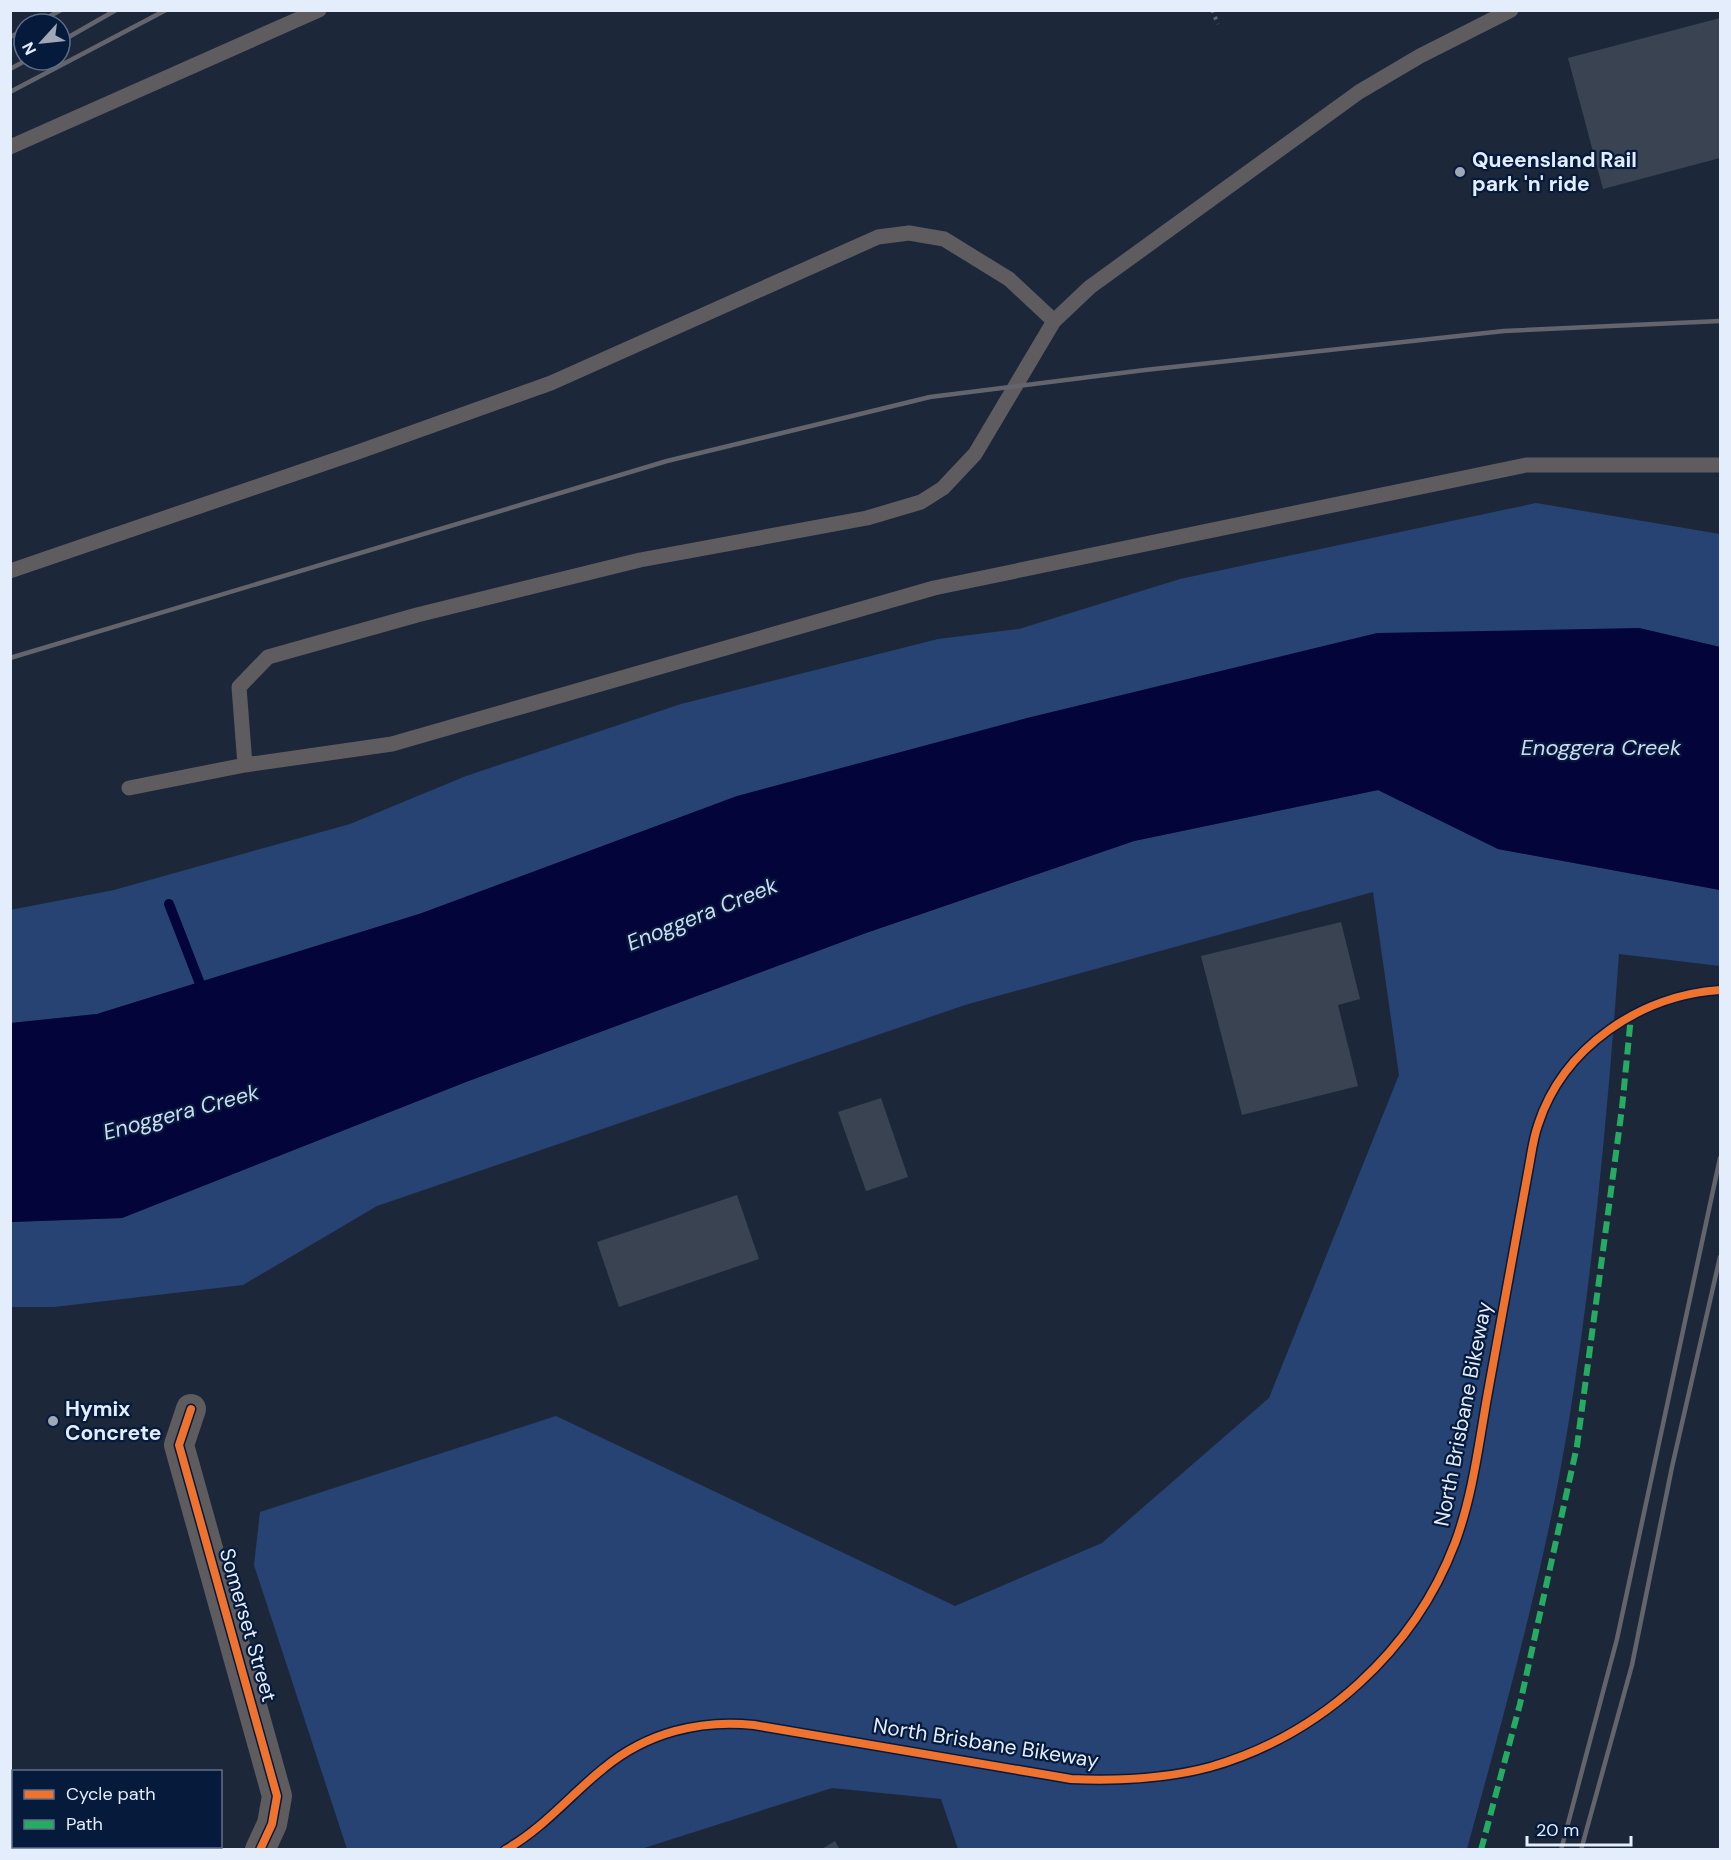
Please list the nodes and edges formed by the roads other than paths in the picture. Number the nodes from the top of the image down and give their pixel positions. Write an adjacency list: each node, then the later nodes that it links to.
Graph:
1 (318, 10): 3 (lane)
2 (1511, 10): 4 (lane)
3 (10, 147)
4 (1054, 321): 6 (lane); 7 (lane)
5 (1720, 465): 7 (lane)
6 (10, 571)
7 (245, 765): 8 (lane)
8 (129, 788)
9 (191, 1409): 10 (street, Somerset Street)
10 (260, 1850)

